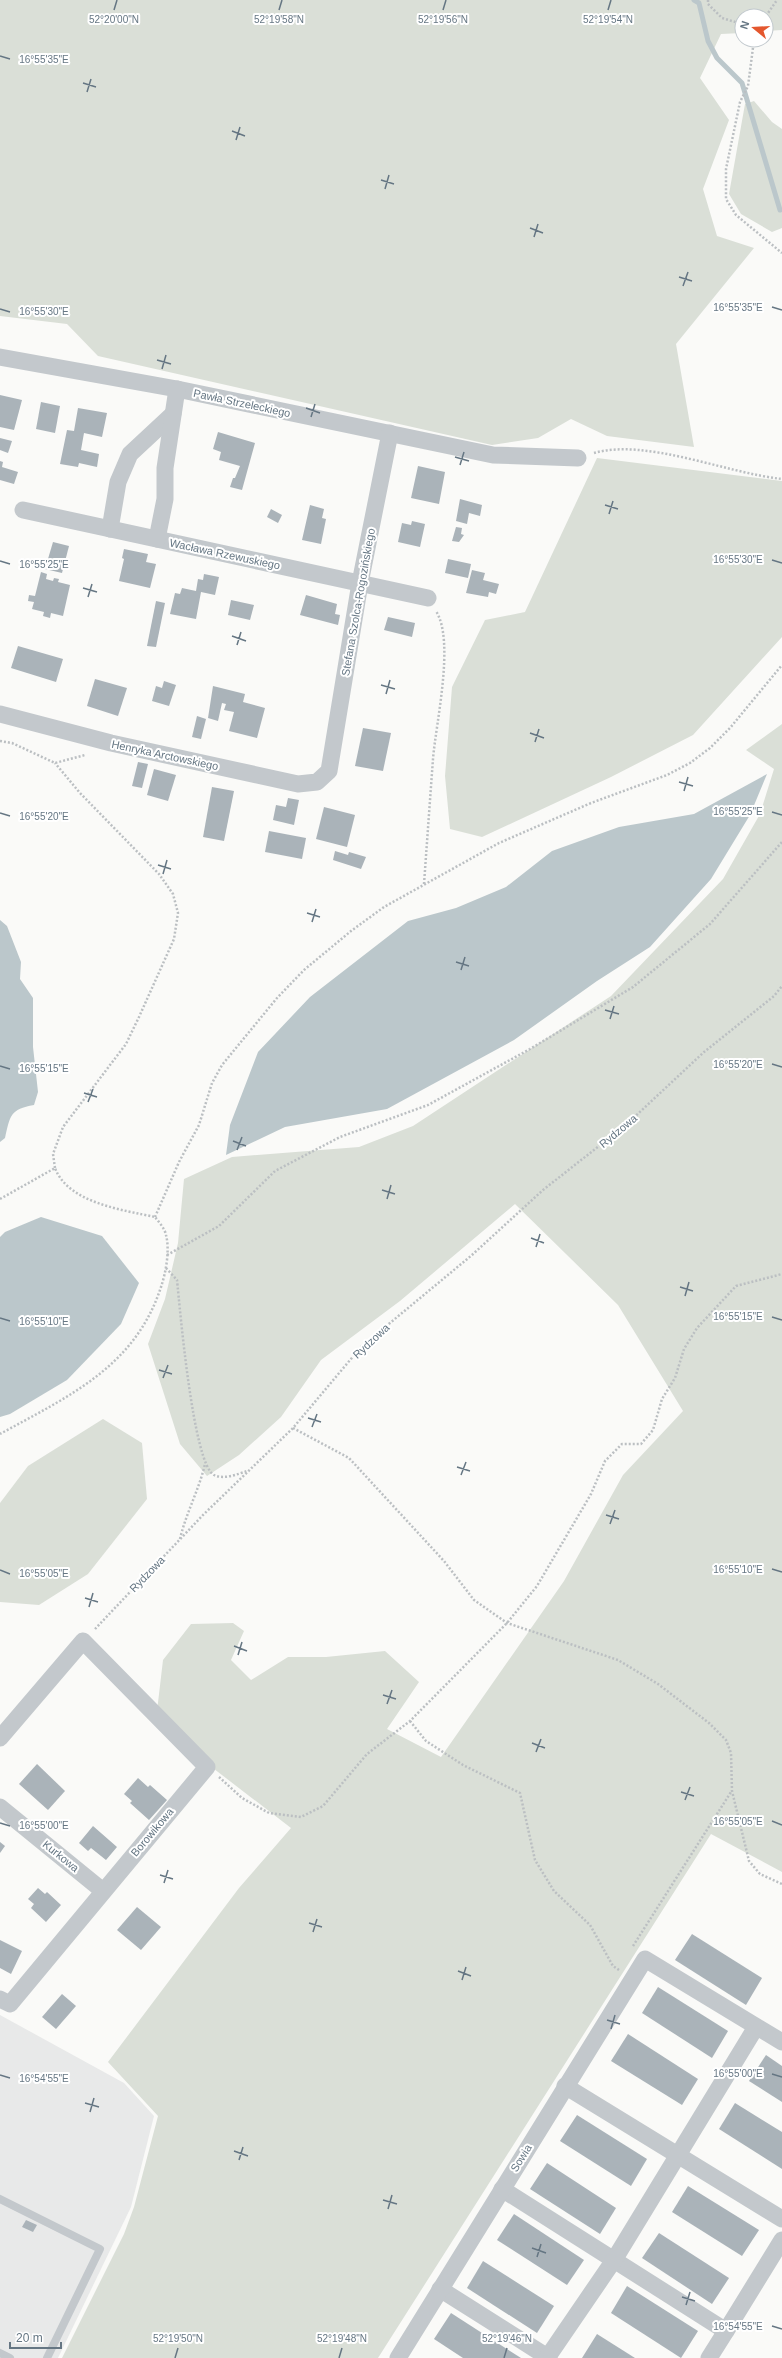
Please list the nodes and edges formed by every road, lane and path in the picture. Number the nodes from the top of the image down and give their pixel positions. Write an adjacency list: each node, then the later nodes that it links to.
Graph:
1 (708, 0): 2 (path)
2 (734, 22)
3 (753, 48): 4 (path)
4 (782, 253)
5 (0, 357): 6 (street, Pawła Strzeleckiego)
6 (176, 389): 7 (street); 8 (street, Pawła Strzeleckiego)
7 (173, 414): 12 (street); 13 (street)
8 (390, 433): 9 (street, Pawła Strzeleckiego); 14 (street, Stefana Szolca-Rogozińskiego)
9 (578, 458): 10 (path)
10 (782, 479)
11 (23, 510): 12 (street, Wacława Rzewuskiego)
12 (110, 529): 13 (street, Wacława Rzewuskiego)
13 (157, 539): 14 (street, Wacława Rzewuskiego)
14 (360, 583): 15 (street, Wacława Rzewuskiego); 21 (street, Stefana Szolca-Rogozińskiego)
15 (428, 598): 23 (path)
16 (782, 664): 23 (path)
17 (0, 714): 19 (street, Henryka Arctowskiego)
18 (0, 740): 20 (path)
19 (111, 743): 20 (path); 21 (street, Henryka Arctowskiego)
20 (55, 763): 25 (path)
21 (329, 771)
22 (782, 842): 28 (path)
23 (424, 884): 27 (path)
24 (782, 986): 31 (path, Rydzowa)
25 (55, 1168): 26 (path); 27 (path)
26 (0, 1199)
27 (156, 1217): 28 (path)
28 (167, 1255): 29 (path)
29 (165, 1268): 32 (path); 33 (path)
30 (782, 1274): 36 (path)
31 (293, 1428): 34 (path, Rydzowa); 36 (path)
32 (0, 1434)
33 (205, 1464): 34 (path); 35 (path)
34 (248, 1470): 35 (path, Rydzowa)
35 (180, 1539): 37 (path, Rydzowa)
36 (507, 1623): 38 (path); 41 (path)
37 (83, 1641): 39 (street); 40 (street)
38 (410, 1721): 40 (path); 46 (path)
39 (0, 1738)
40 (207, 1767): 44 (street, Borowikowa)
41 (732, 1791): 43 (path); 45 (path)
42 (0, 1807): 44 (street, Kurkowa)
43 (782, 1884)
44 (103, 1891): 47 (street, Borowikowa)
45 (630, 1952)
46 (623, 1964)
47 (0, 1999)
48 (756, 2027): 49 (street); 50 (street, Sowia); 51 (street)
49 (782, 2042)
50 (565, 2086): 51 (street); 52 (street, Sowia)
51 (678, 2156): 54 (street); 56 (street)
52 (502, 2190): 56 (street); 57 (street, Sowia)
53 (0, 2200): 61 (lane)
54 (782, 2220)
55 (782, 2240): 58 (street)
56 (614, 2260): 58 (street); 63 (street)
57 (440, 2289): 62 (street, Sowia); 63 (street)
58 (726, 2331): 64 (street)
59 (0, 2353): 60 (lane)
60 (10, 2358)
61 (47, 2358)
62 (398, 2358)
63 (548, 2358)
64 (709, 2358)

